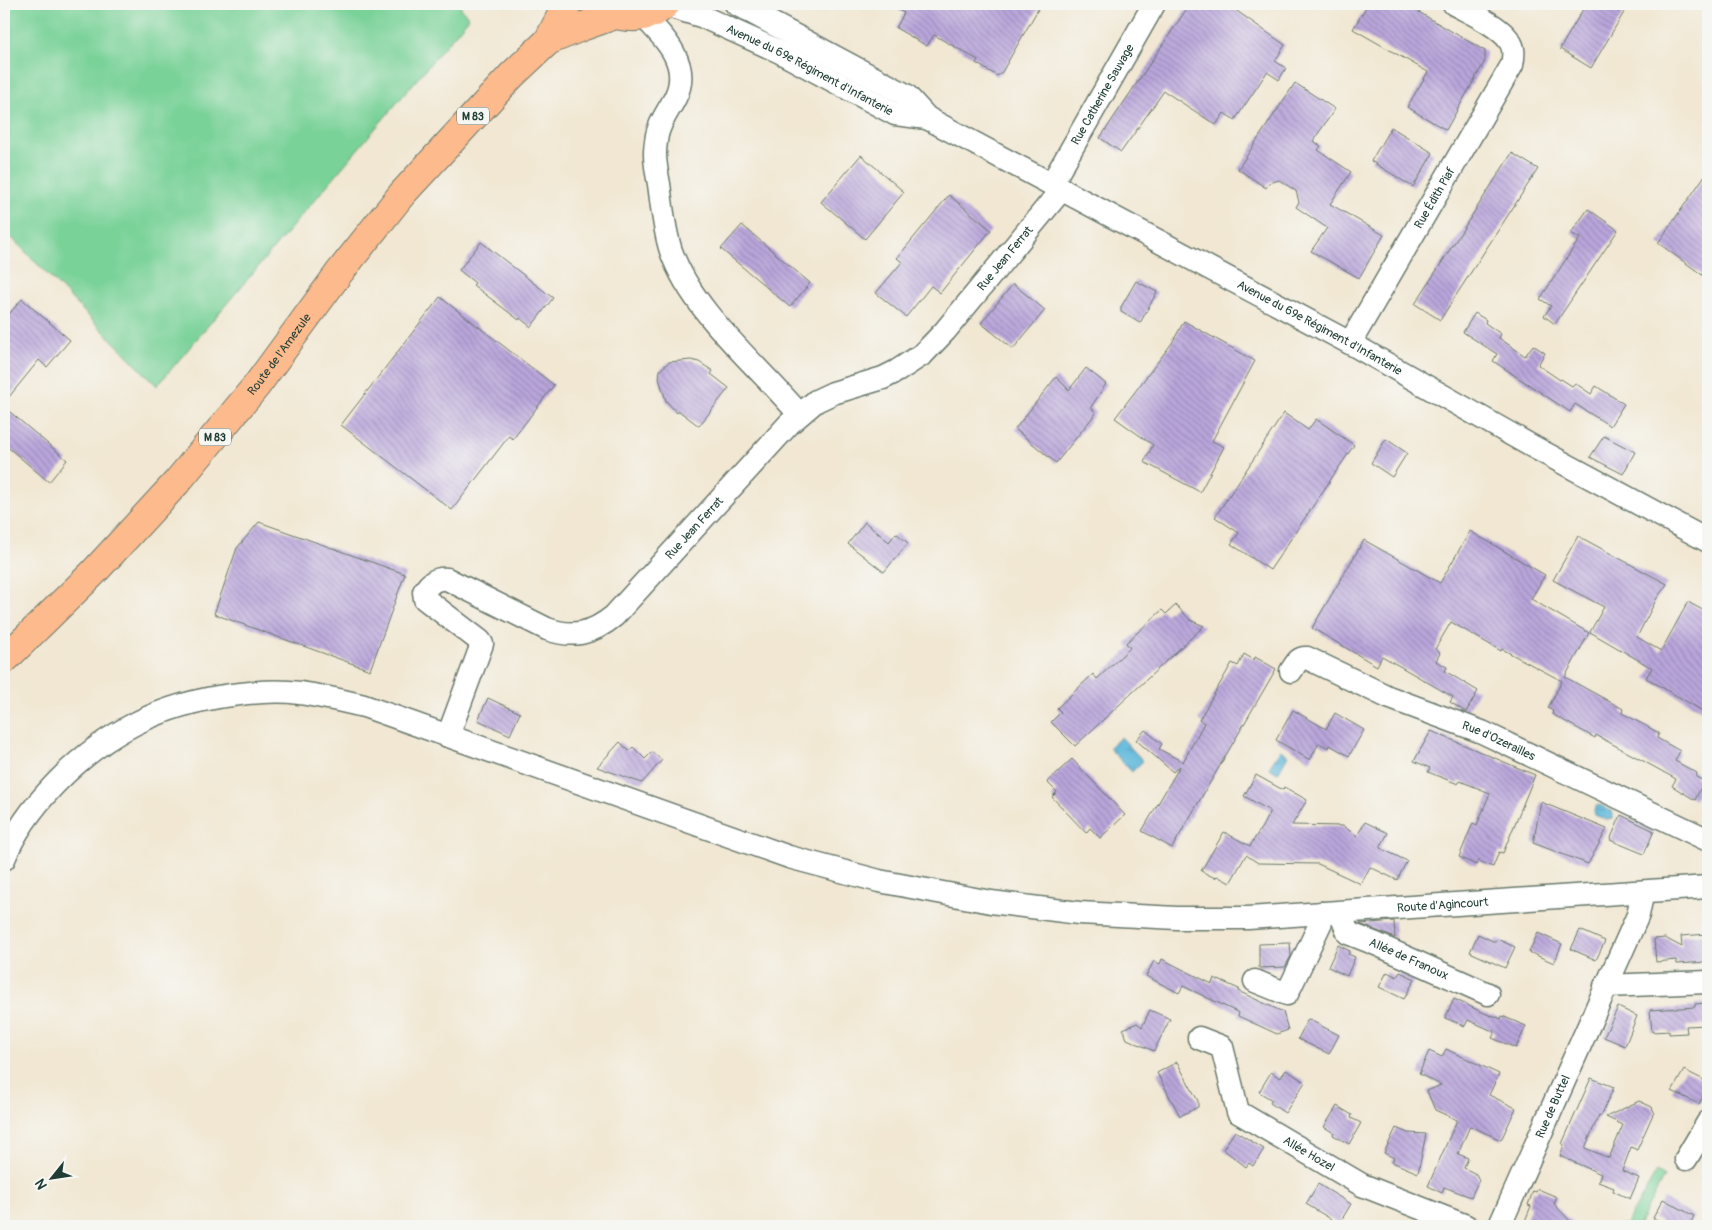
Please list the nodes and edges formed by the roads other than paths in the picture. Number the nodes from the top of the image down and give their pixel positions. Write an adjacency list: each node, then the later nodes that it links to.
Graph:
1 (567, 4): 7 (main road, Route de l'Amezule / M 83)
2 (736, 4): 8 (street, Avenue du 69e Régiment d'Infanterie)
3 (1154, 4): 9 (street, Rue Catherine Sauvage)
4 (1454, 4): 10 (street, Rue Édith Piaf)
5 (658, 8): 6 (main road); 8 (street, Avenue du 69e Régiment d'Infanterie); 11 (street)
6 (606, 9): 7 (main road, Route de l'Amezule / M 83)
7 (548, 41): 13 (main road, Route de l'Amezule / M 83)
8 (928, 118): 9 (street, Avenue du 69e Régiment d'Infanterie)
9 (1057, 186): 10 (street, Avenue du 69e Régiment d'Infanterie); 11 (street, Rue Jean Ferrat)
10 (1350, 343): 12 (street, Avenue du 69e Régiment d'Infanterie)
11 (804, 409): 15 (street, Rue Jean Ferrat)
12 (1708, 541)
13 (4, 660)
14 (1291, 670): 16 (street, Rue d'Ozerailles)
15 (448, 736): 17 (street, Route d'Agincourt); 20 (street, Route d'Agincourt)
16 (1708, 840)
17 (4, 859)
18 (1708, 887): 19 (street, Route d'Agincourt)
19 (1641, 892): 20 (street, Route d'Agincourt); 23 (street, Rue de Buttel)
20 (1332, 912): 21 (street); 24 (street, Allée de Franoux)
21 (1256, 981)
22 (1708, 982): 23 (street)
23 (1605, 986): 29 (street, Rue de Buttel)
24 (1488, 994)
25 (1199, 1038): 28 (street, Allée Hozel)
26 (1708, 1122): 27 (street)
27 (1686, 1159)
28 (1466, 1226)
29 (1499, 1226)

